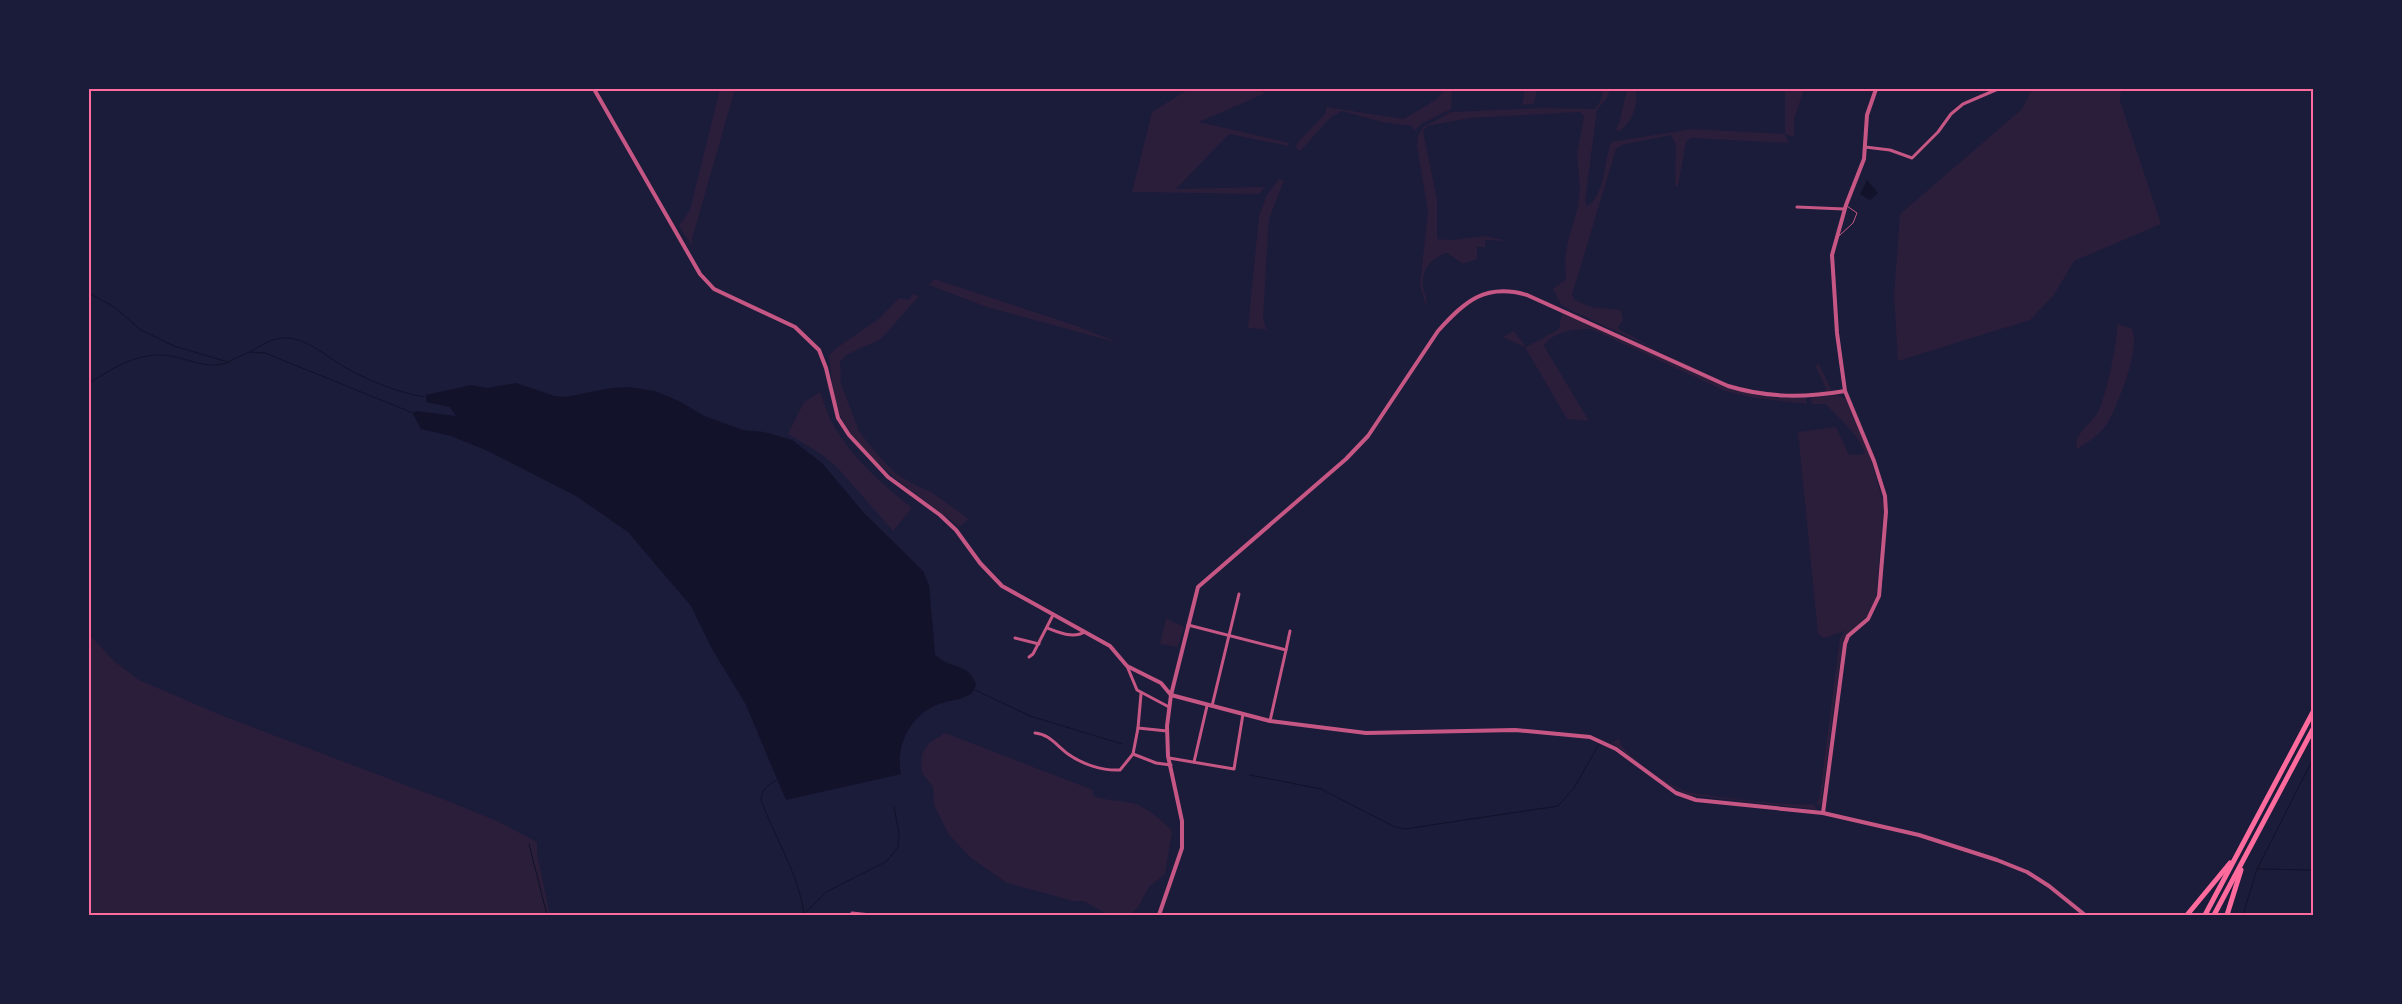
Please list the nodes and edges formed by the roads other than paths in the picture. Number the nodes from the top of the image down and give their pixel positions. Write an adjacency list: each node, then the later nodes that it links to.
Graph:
1 (594, 89): 10 (street)
2 (1876, 89): 4 (street)
3 (1998, 89): 4 (street)
4 (1865, 147): 6 (street)
5 (1797, 207): 6 (street)
6 (1845, 207): 7 (street); 7 (lane)
7 (1836, 236): 8 (street)
8 (1845, 391): 11 (street); 37 (street)
9 (1240, 594): 15 (street)
10 (1053, 615): 12 (street); 14 (street)
11 (1188, 625): 15 (street); 22 (street)
12 (1047, 628): 14 (street); 17 (street)
13 (1290, 631): 18 (street)
14 (1084, 632): 20 (street)
15 (1229, 636): 18 (street); 25 (street)
16 (1015, 638): 17 (street)
17 (1038, 644): 19 (street)
18 (1286, 650): 28 (street)
19 (1028, 657)
20 (1126, 666): 21 (street); 22 (street)
21 (1141, 694): 24 (street); 29 (street)
22 (1171, 695): 23 (street); 24 (street)
23 (1207, 706): 25 (street); 35 (street)
24 (1169, 707): 31 (street)
25 (1212, 707): 27 (street)
26 (2313, 712): 38 (highway)
27 (1243, 714): 28 (street); 35 (street)
28 (1270, 721): 37 (street)
29 (1138, 728): 31 (street); 33 (street)
30 (2313, 729): 39 (highway)
31 (1167, 731): 34 (street)
32 (1035, 733): 33 (street)
33 (1133, 754): 36 (street)
34 (1169, 758): 35 (street); 36 (street)
35 (1194, 762)
36 (1171, 765): 42 (street)
37 (1823, 813): 43 (street)
38 (2238, 853): 44 (highway); 45 (highway)
39 (2246, 855): 46 (highway); 47 (highway)
40 (852, 913): 41 (street)
41 (871, 915)
42 (1159, 915)
43 (2085, 915)
44 (2187, 915)
45 (2205, 915)
46 (2214, 915)
47 (2227, 915)

